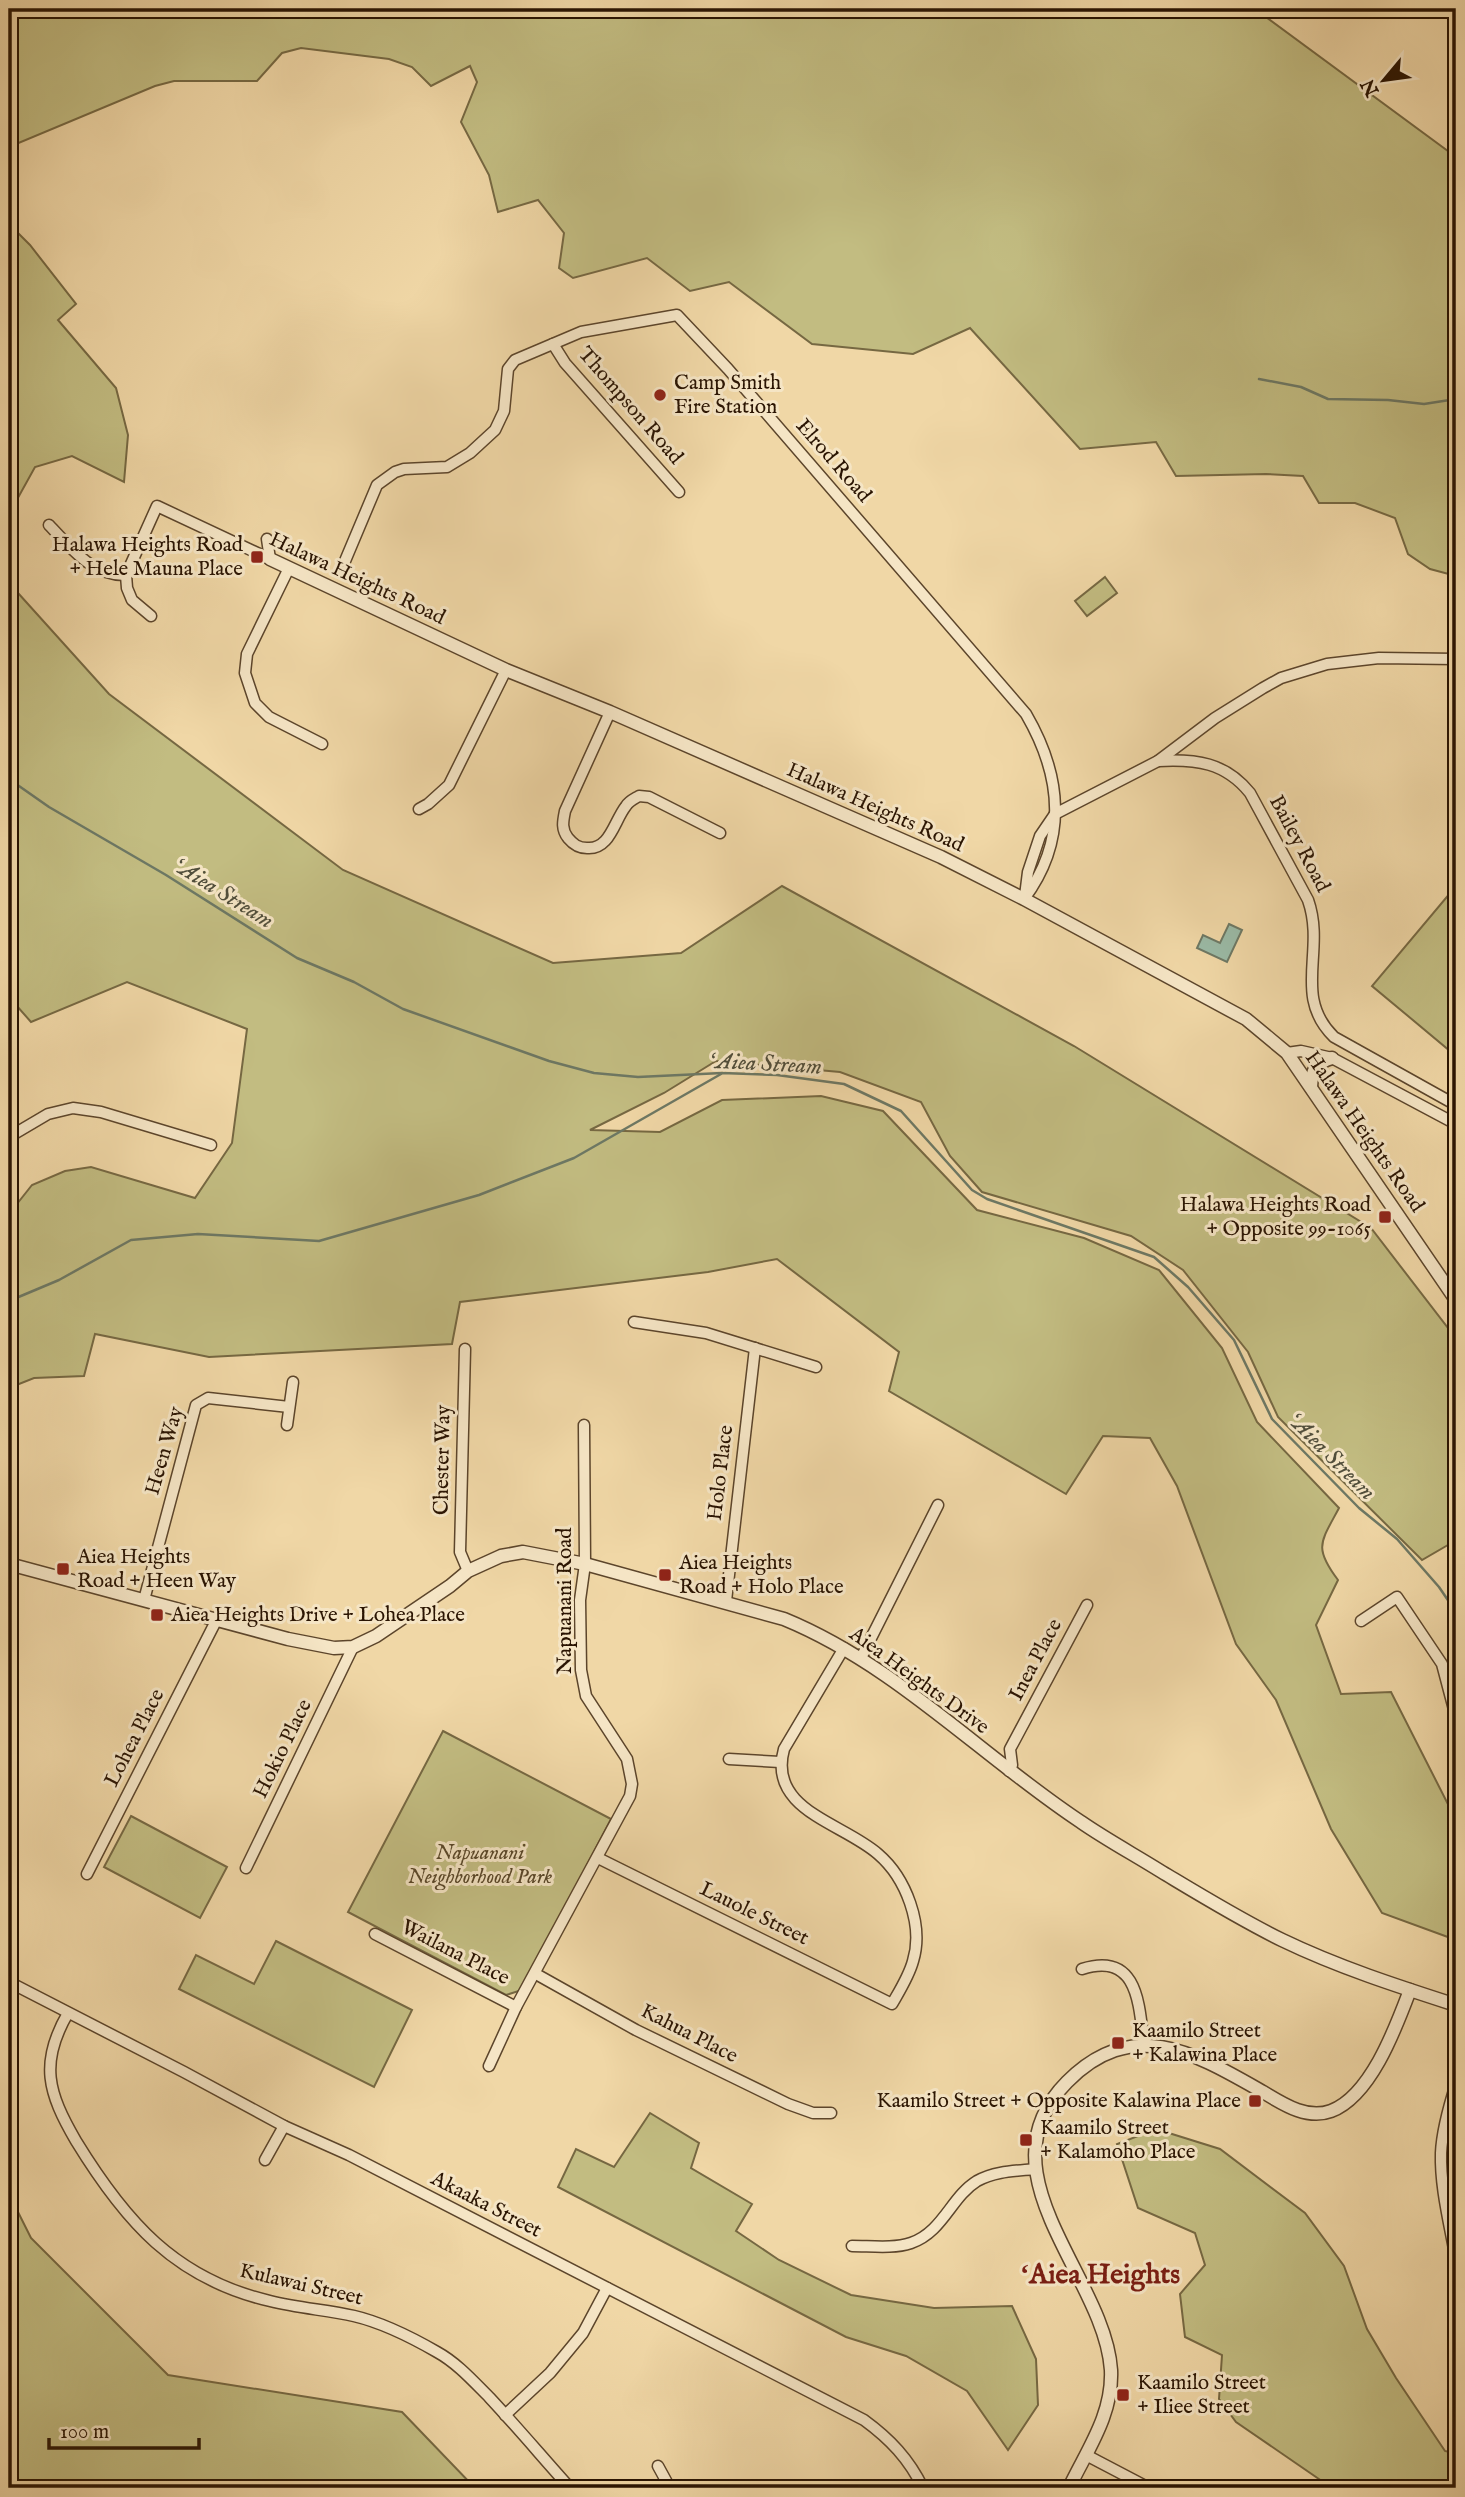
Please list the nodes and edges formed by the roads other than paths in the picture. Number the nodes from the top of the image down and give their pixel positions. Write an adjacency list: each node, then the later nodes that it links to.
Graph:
1 (553, 344): 2 (street, Thompson Road); 6 (street, Elrod Road); 16 (street, Elrod Road)
2 (679, 492)
3 (49, 525): 8 (street)
4 (267, 538): 5 (street)
5 (270, 559): 7 (street, Halawa Heights Road); 8 (street, Halawa Heights Road)
6 (345, 561)
7 (289, 568): 11 (street, Halawa Heights Road); 13 (street)
8 (126, 575): 9 (street)
9 (151, 616)
10 (1456, 659): 14 (street, Bailey Road)
11 (506, 670): 12 (street, Halawa Heights Road); 15 (street)
12 (610, 712): 17 (street); 18 (street, Halawa Heights Road)
13 (322, 744)
14 (1158, 761): 16 (street, Bailey Road); 22 (street, Bailey Road)
15 (419, 809)
16 (1055, 814): 18 (street)
17 (720, 833)
18 (1024, 899): 19 (street, Halawa Heights Road)
19 (1287, 1053): 20 (street); 21 (street, Halawa Heights Road)
20 (1332, 1058): 21 (street); 23 (street)
21 (1311, 1087): 26 (street, Halawa Heights Road)
22 (1456, 1105)
23 (1456, 1124)
24 (9, 1138): 25 (street)
25 (211, 1145)
26 (1456, 1300)
27 (634, 1322): 28 (street)
28 (755, 1348): 30 (street); 40 (street, Holo Place)
29 (465, 1349): 38 (street, Chester Way)
30 (817, 1367)
31 (293, 1382): 32 (street)
32 (289, 1407): 33 (street); 39 (street, Heen Way)
33 (287, 1425)
34 (584, 1425): 37 (street, Napuanani Road)
35 (938, 1505): 46 (street)
36 (9, 1564): 39 (street)
37 (584, 1564): 38 (street, Aiea Heights Drive); 40 (street, Aiea Heights Drive); 51 (street, Napuanani Road)
38 (468, 1571): 44 (street, Aiea Heights Drive)
39 (144, 1600): 42 (street)
40 (726, 1601): 45 (street, Aiea Heights Drive)
41 (1087, 1605): 50 (street, Inea Place)
42 (217, 1619): 44 (street); 53 (street, Lohea Place)
43 (1361, 1621): 47 (street)
44 (353, 1647): 52 (street, Hokio Place)
45 (844, 1648): 46 (street, Aiea Heights Drive); 49 (street)
46 (861, 1658): 50 (street, Aiea Heights Drive)
47 (1456, 1717)
48 (729, 1759): 49 (street)
49 (780, 1762): 51 (street, Lauole Street)
50 (1009, 1771): 58 (street, Aiea Heights Drive)
51 (598, 1858): 56 (street, Napuanani Road)
52 (246, 1868)
53 (87, 1874)
54 (375, 1934): 60 (street, Wailana Place)
55 (1082, 1969): 62 (street)
56 (536, 1975): 60 (street, Napuanani Road); 65 (street, Kahua Place)
57 (9, 1982): 61 (street, Akaaka Street)
58 (1410, 1990): 59 (street, Aiea Heights Drive); 62 (street)
59 (1456, 2005)
60 (516, 2007): 63 (street, Napuanani Road)
61 (68, 2013): 66 (street, Akaaka Street); 72 (street, Kulawai Street)
62 (1144, 2045): 68 (street)
63 (489, 2066)
64 (1456, 2084): 70 (street)
65 (831, 2113)
66 (284, 2126): 67 (street); 71 (street, Akaaka Street)
67 (265, 2160)
68 (1035, 2169): 69 (street); 73 (street)
69 (852, 2246)
70 (1456, 2260)
71 (607, 2288): 72 (street); 77 (street, Akaaka Street)
72 (505, 2415): 75 (street, Kulawai Street)
73 (1086, 2455): 78 (street); 79 (street)
74 (657, 2466): 76 (street)
75 (570, 2488)
76 (670, 2488)
77 (923, 2488)
78 (1069, 2488)
79 (1149, 2488)

